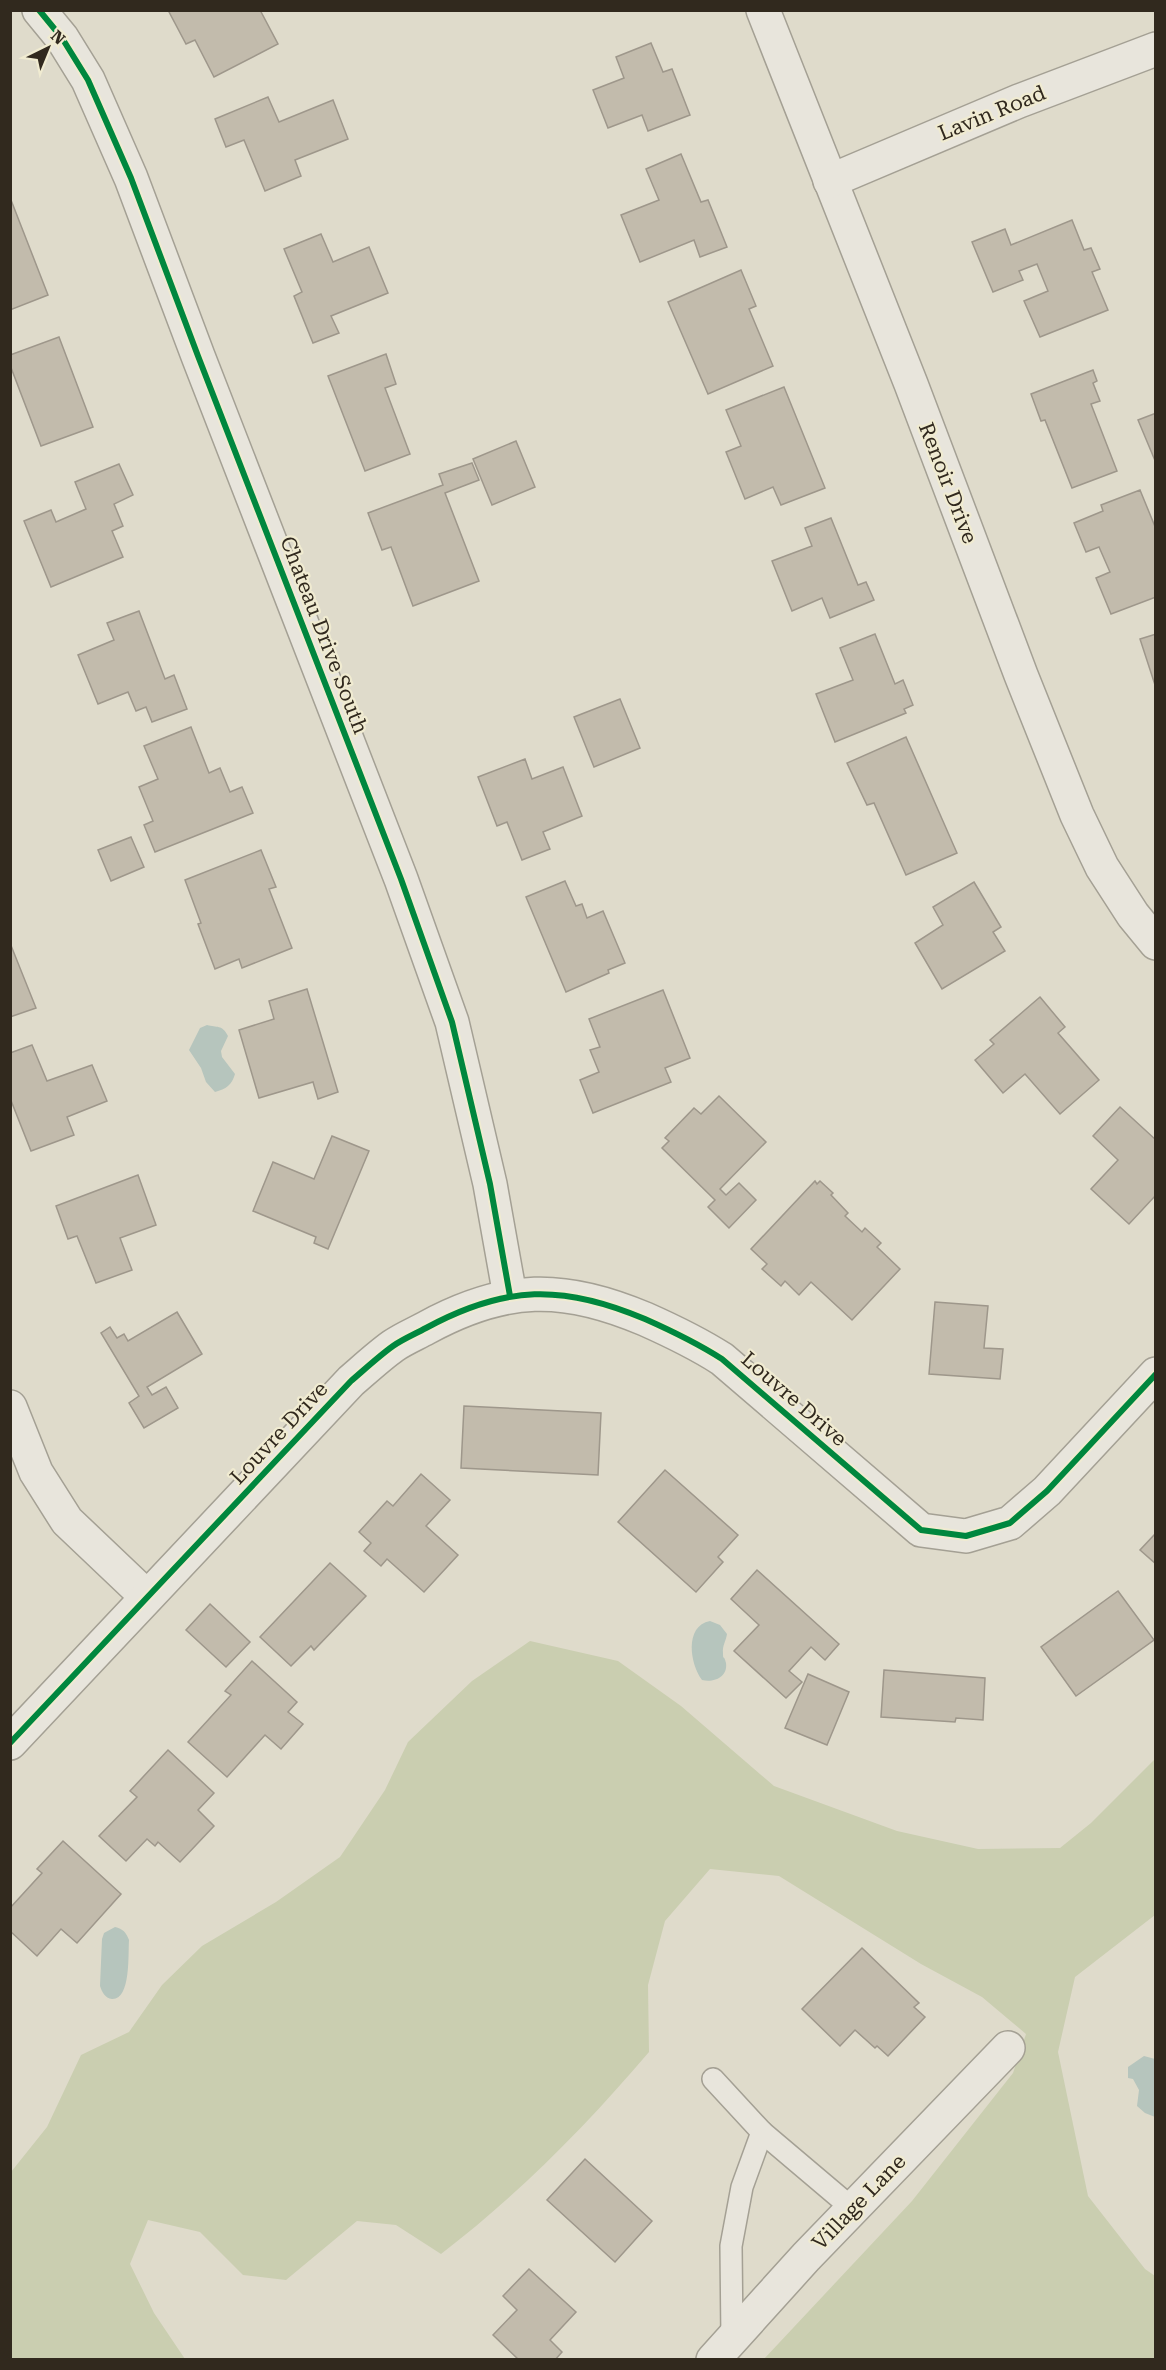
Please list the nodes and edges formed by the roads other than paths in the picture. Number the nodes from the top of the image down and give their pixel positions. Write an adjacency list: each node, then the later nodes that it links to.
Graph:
1 (39, 10): 6 (street, Chateau Drive South)
2 (763, 10): 4 (street, Renoir Drive)
3 (1155, 48): 4 (street, Lavin Road)
4 (830, 181): 5 (street, Renoir Drive)
5 (1155, 944)
6 (510, 1296): 7 (street, Louvre Drive); 9 (street, Louvre Drive)
7 (1155, 1374)
8 (10, 1407): 9 (street)
9 (147, 1597): 10 (street, Louvre Drive)
10 (10, 1743)
11 (1008, 2048): 14 (street, Village Lane)
12 (713, 2079): 13 (lane)
13 (762, 2132): 14 (lane); 15 (lane)
14 (853, 2209): 15 (street, Village Lane)
15 (722, 2349)

